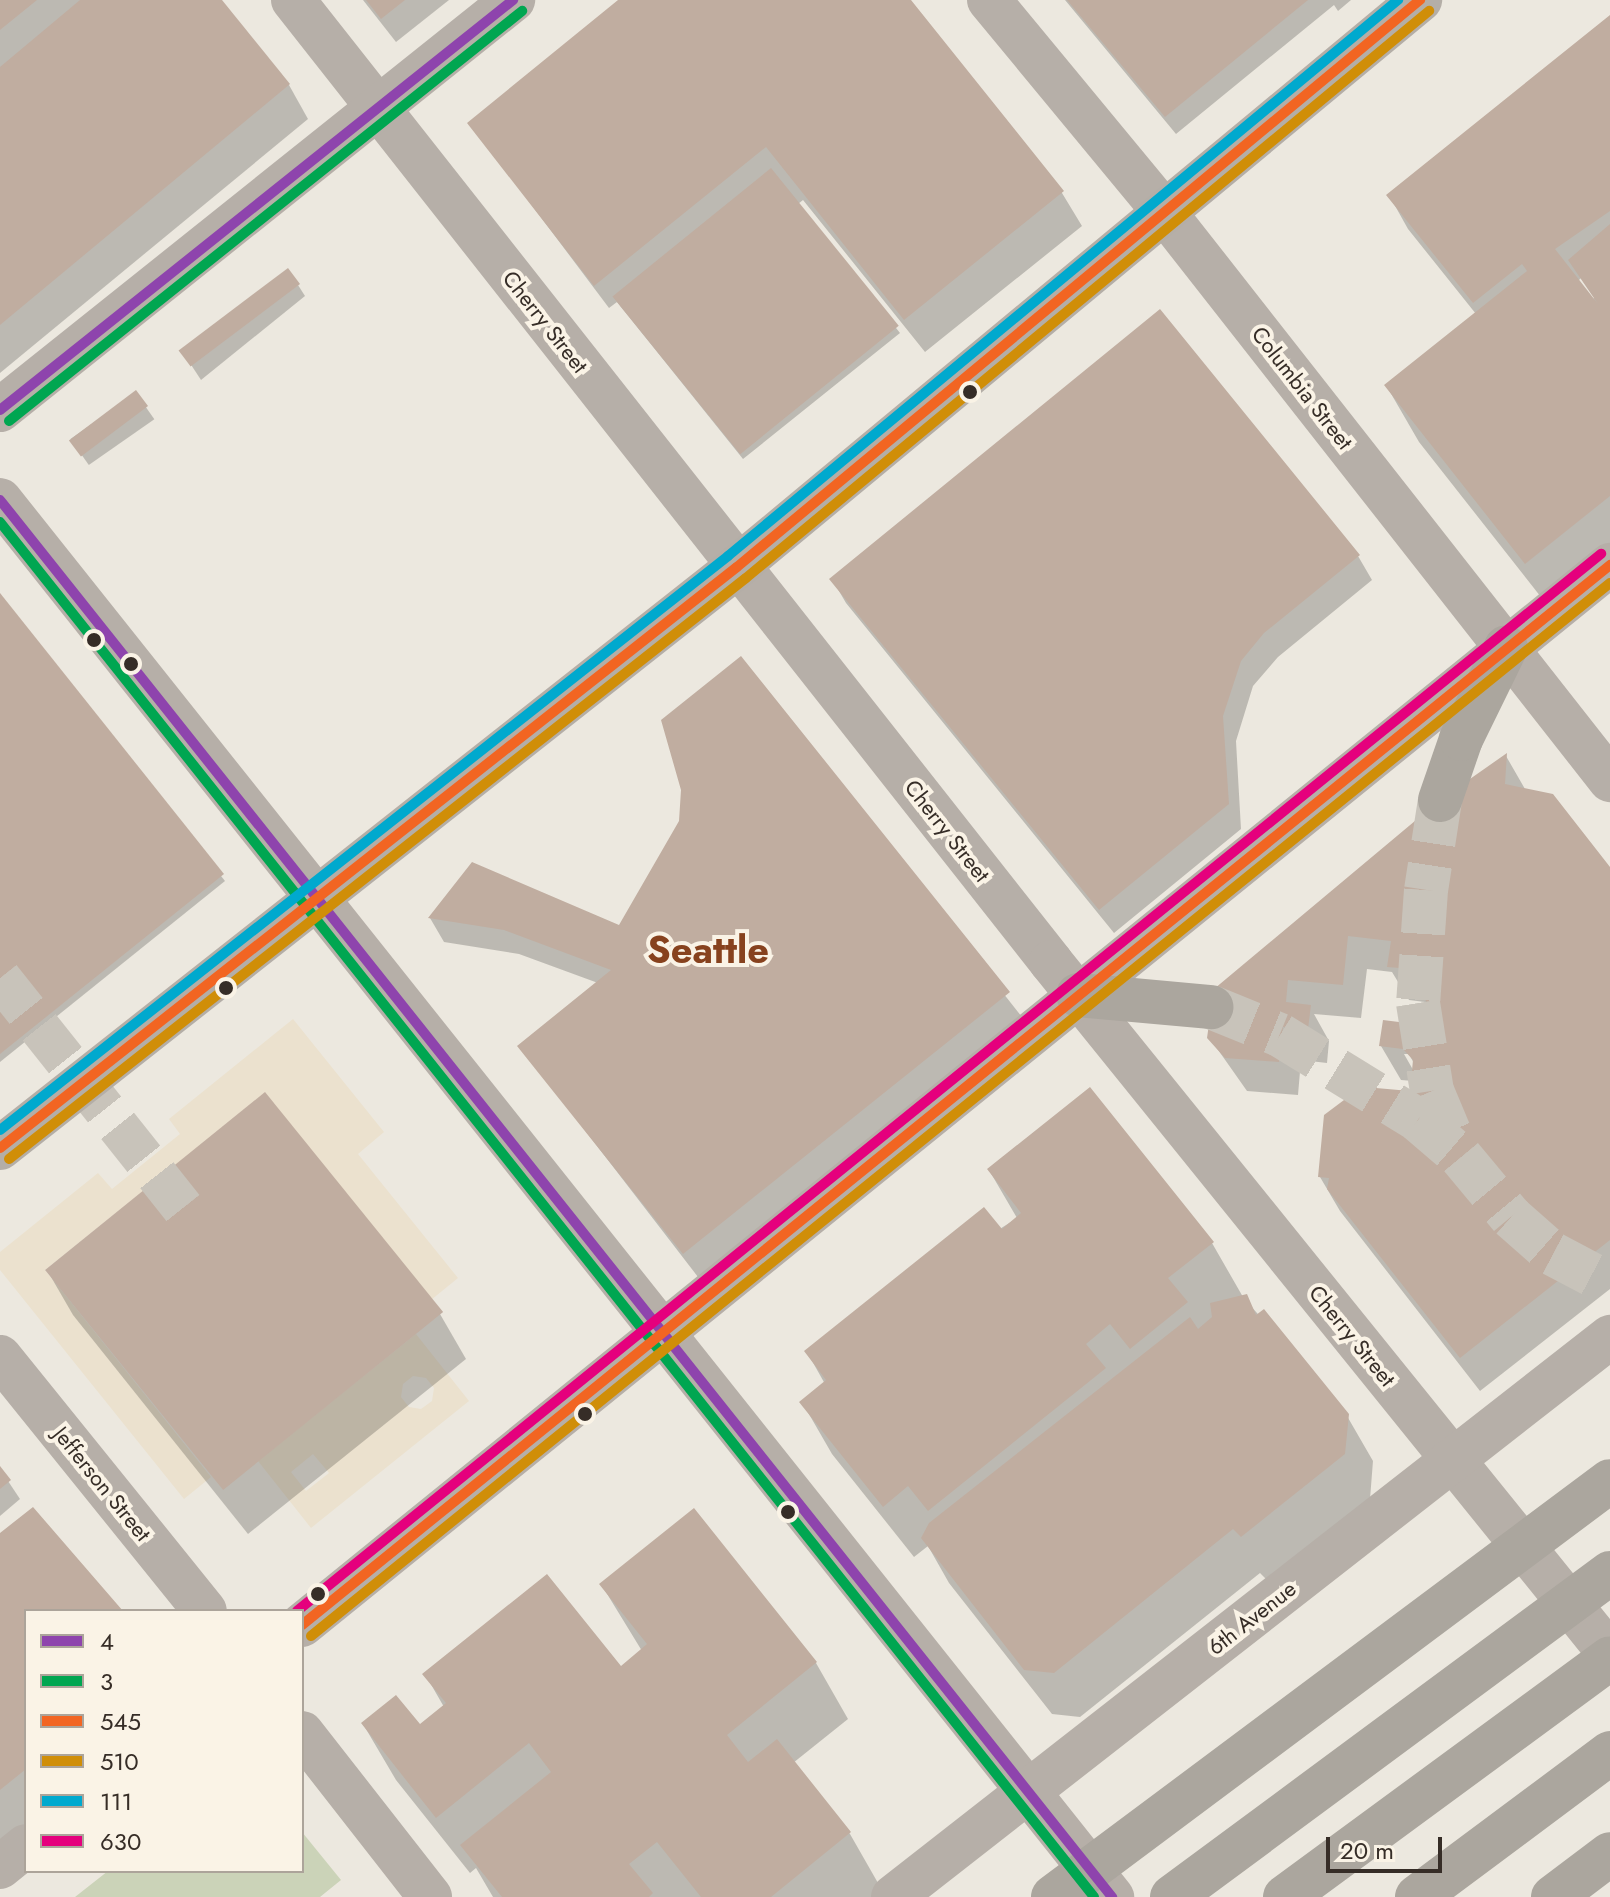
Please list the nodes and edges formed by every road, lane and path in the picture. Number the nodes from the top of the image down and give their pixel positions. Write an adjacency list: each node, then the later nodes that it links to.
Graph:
1 (293, 0): 5 (main road, Cherry Street)
2 (513, 0): 5 (main road)
3 (989, 0): 6 (main road, Columbia Street)
4 (1420, 0): 6 (main road)
5 (377, 108): 7 (main road); 10 (main road, Cherry Street)
6 (1165, 213): 10 (main road); 11 (main road, Columbia Street)
7 (0, 410)
8 (0, 500): 14 (main road)
9 (1610, 565): 11 (main road)
10 (737, 567): 14 (main road); 15 (main road, Cherry Street)
11 (1506, 647): 12 (main road, Columbia Street); 13 (highway); 15 (main road)
12 (1610, 780)
13 (1440, 800)
14 (319, 899): 17 (main road); 18 (main road)
15 (1078, 995): 16 (highway); 18 (main road); 21 (main road, Cherry Street)
16 (1211, 1007)
17 (0, 1148)
18 (665, 1335): 25 (main road); 29 (main road)
19 (1610, 1337): 21 (main road, 6th Avenue)
20 (0, 1357): 24 (main road, Jefferson Street)
21 (1453, 1461): 26 (main road, Cherry Street); 29 (main road, 6th Avenue)
22 (1610, 1481): 35 (highway, bridge)
23 (1610, 1573): 37 (highway, bridge)
24 (203, 1609)
25 (304, 1623)
26 (1610, 1656): 38 (highway)
27 (304, 1736): 33 (main road)
28 (1610, 1753): 39 (highway)
29 (1028, 1793): 34 (main road, 6th Avenue); 36 (main road)
30 (24, 1848): 32 (main road)
31 (1610, 1854): 40 (highway)
32 (0, 1867)
33 (430, 1897)
34 (893, 1897)
35 (1053, 1897)
36 (1112, 1897)
37 (1172, 1897)
38 (1285, 1897)
39 (1417, 1897)
40 (1553, 1897)

